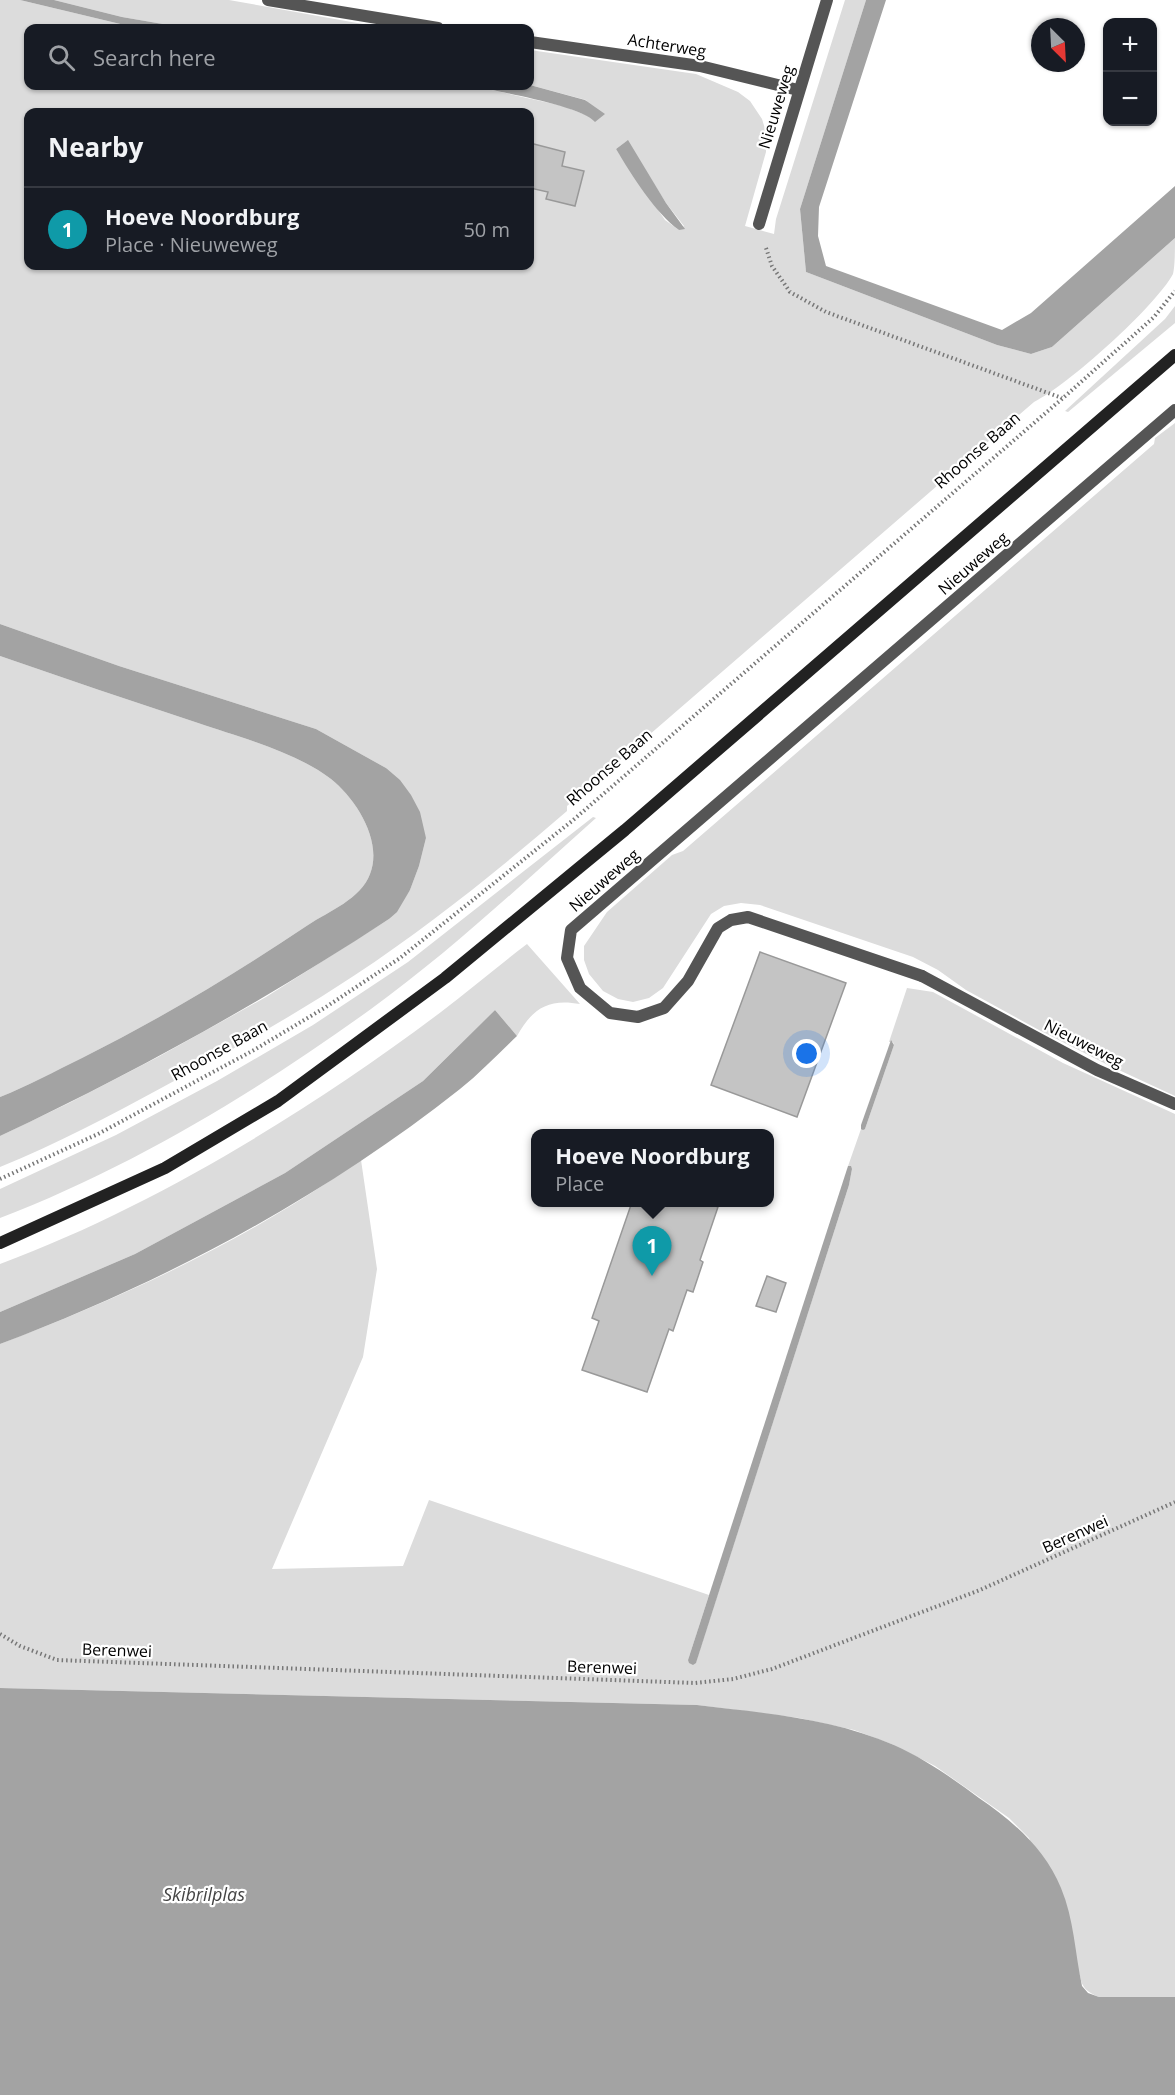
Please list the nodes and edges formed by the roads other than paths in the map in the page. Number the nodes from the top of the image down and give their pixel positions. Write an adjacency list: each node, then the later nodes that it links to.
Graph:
1 (268, 0): 3 (street)
2 (827, 0): 5 (street, Nieuweweg)
3 (414, 24)
4 (534, 43): 5 (street, Achterweg)
5 (798, 90): 6 (street, Nieuweweg)
6 (759, 224)
7 (1175, 355): 10 (main road)
8 (1175, 410): 9 (street, Nieuweweg)
9 (1175, 1104)
10 (0, 1243)

